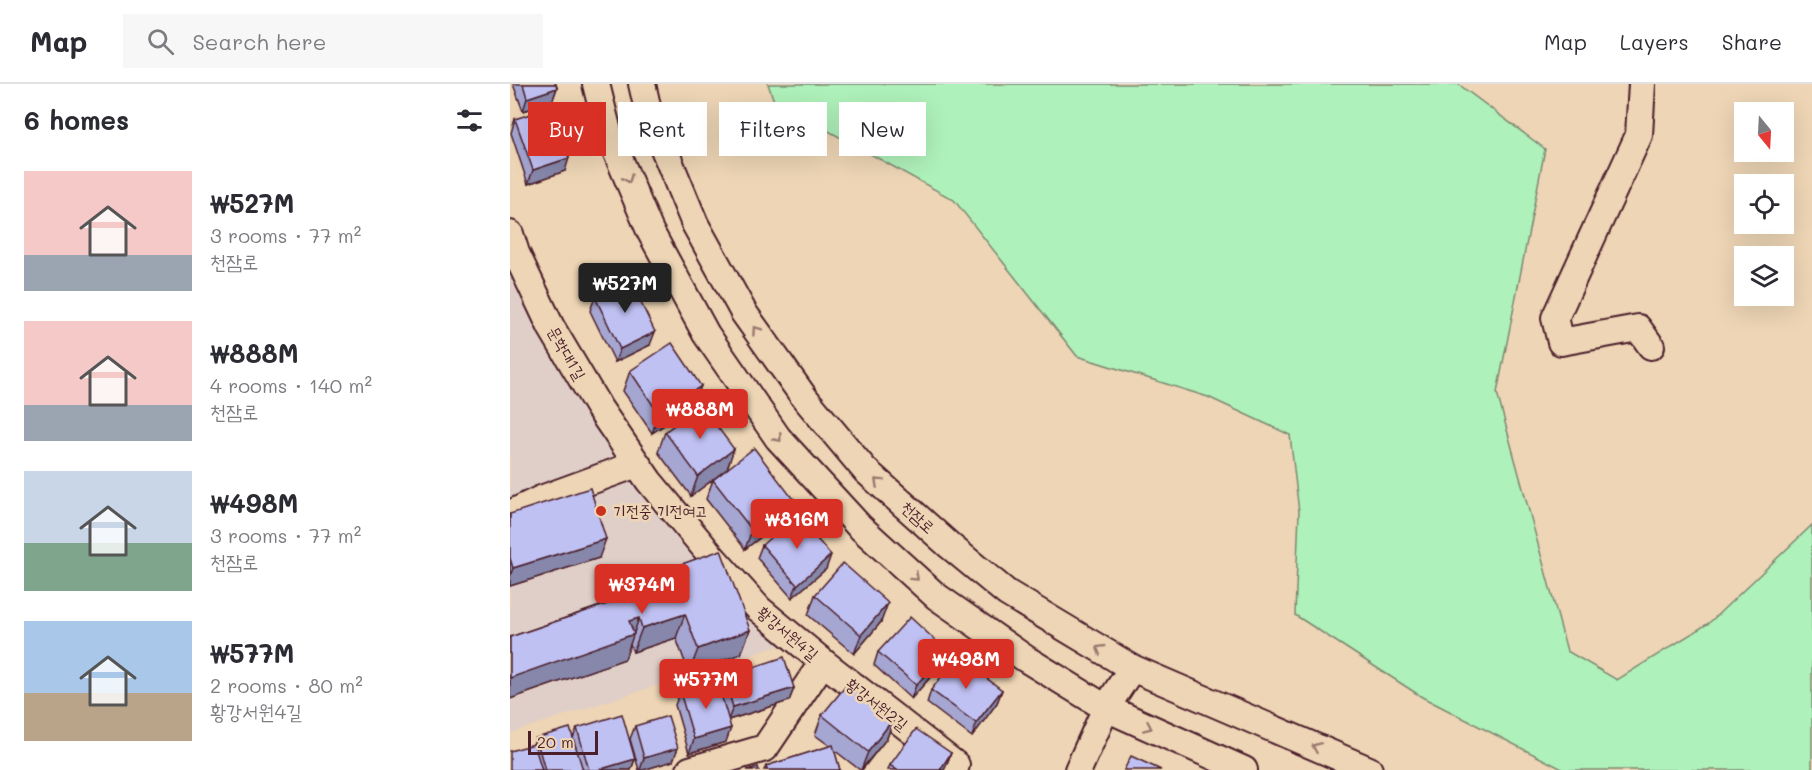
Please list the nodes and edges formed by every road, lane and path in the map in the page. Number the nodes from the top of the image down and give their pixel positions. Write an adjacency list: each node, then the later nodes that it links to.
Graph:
1 (596, 84): 10 (street, one-way to 10)
2 (642, 84): 9 (street, 천잠로, one-way to 2)
3 (1642, 84): 5 (street)
4 (510, 234): 6 (street, 문학대1길)
5 (1652, 346)
6 (638, 464): 7 (street); 8 (street, 황강서원4길)
7 (510, 514)
8 (823, 662): 11 (street, 황강서원4길); 12 (street, 황강서원2길)
9 (1132, 668): 10 (street); 15 (street, 천잠로, one-way to 9)
10 (1106, 708): 13 (street); 14 (street, one-way to 14)
11 (690, 770)
12 (954, 770)
13 (1078, 770)
14 (1244, 770)
15 (1369, 770)

